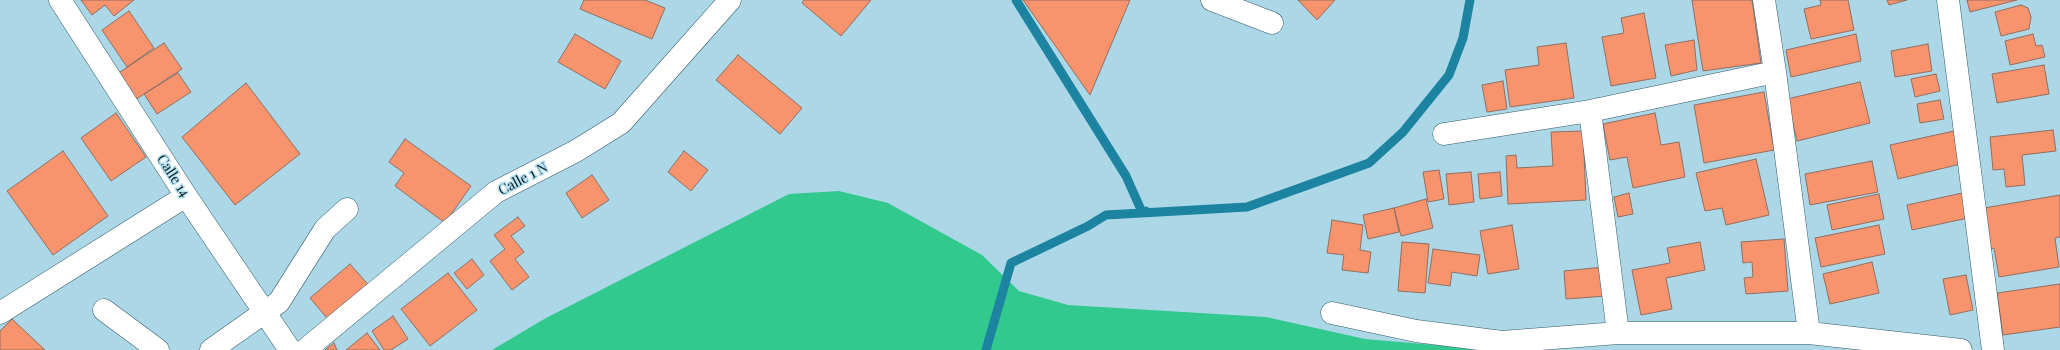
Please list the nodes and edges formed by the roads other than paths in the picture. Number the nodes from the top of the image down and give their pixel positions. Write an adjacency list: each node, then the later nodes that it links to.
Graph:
1 (60, 0): 10 (street, Calle 14)
2 (730, 0): 21 (street, Calle 1 N)
3 (1212, 0): 6 (street)
4 (1764, 0): 7 (street)
5 (1948, 0): 23 (street)
6 (1272, 23)
7 (1775, 72): 8 (street); 17 (street)
8 (1590, 111): 9 (street); 16 (street)
9 (1444, 134)
10 (186, 196): 13 (street); 14 (street, Calle 14)
11 (347, 209): 14 (street)
12 (104, 310): 18 (street)
13 (0, 313)
14 (265, 313): 19 (street); 20 (street, Calle 14)
15 (1332, 313): 16 (street)
16 (1618, 333): 17 (street)
17 (1809, 333): 22 (street)
18 (158, 350)
19 (211, 350)
20 (290, 350)
21 (305, 350)
22 (1961, 350)
23 (1993, 350)

